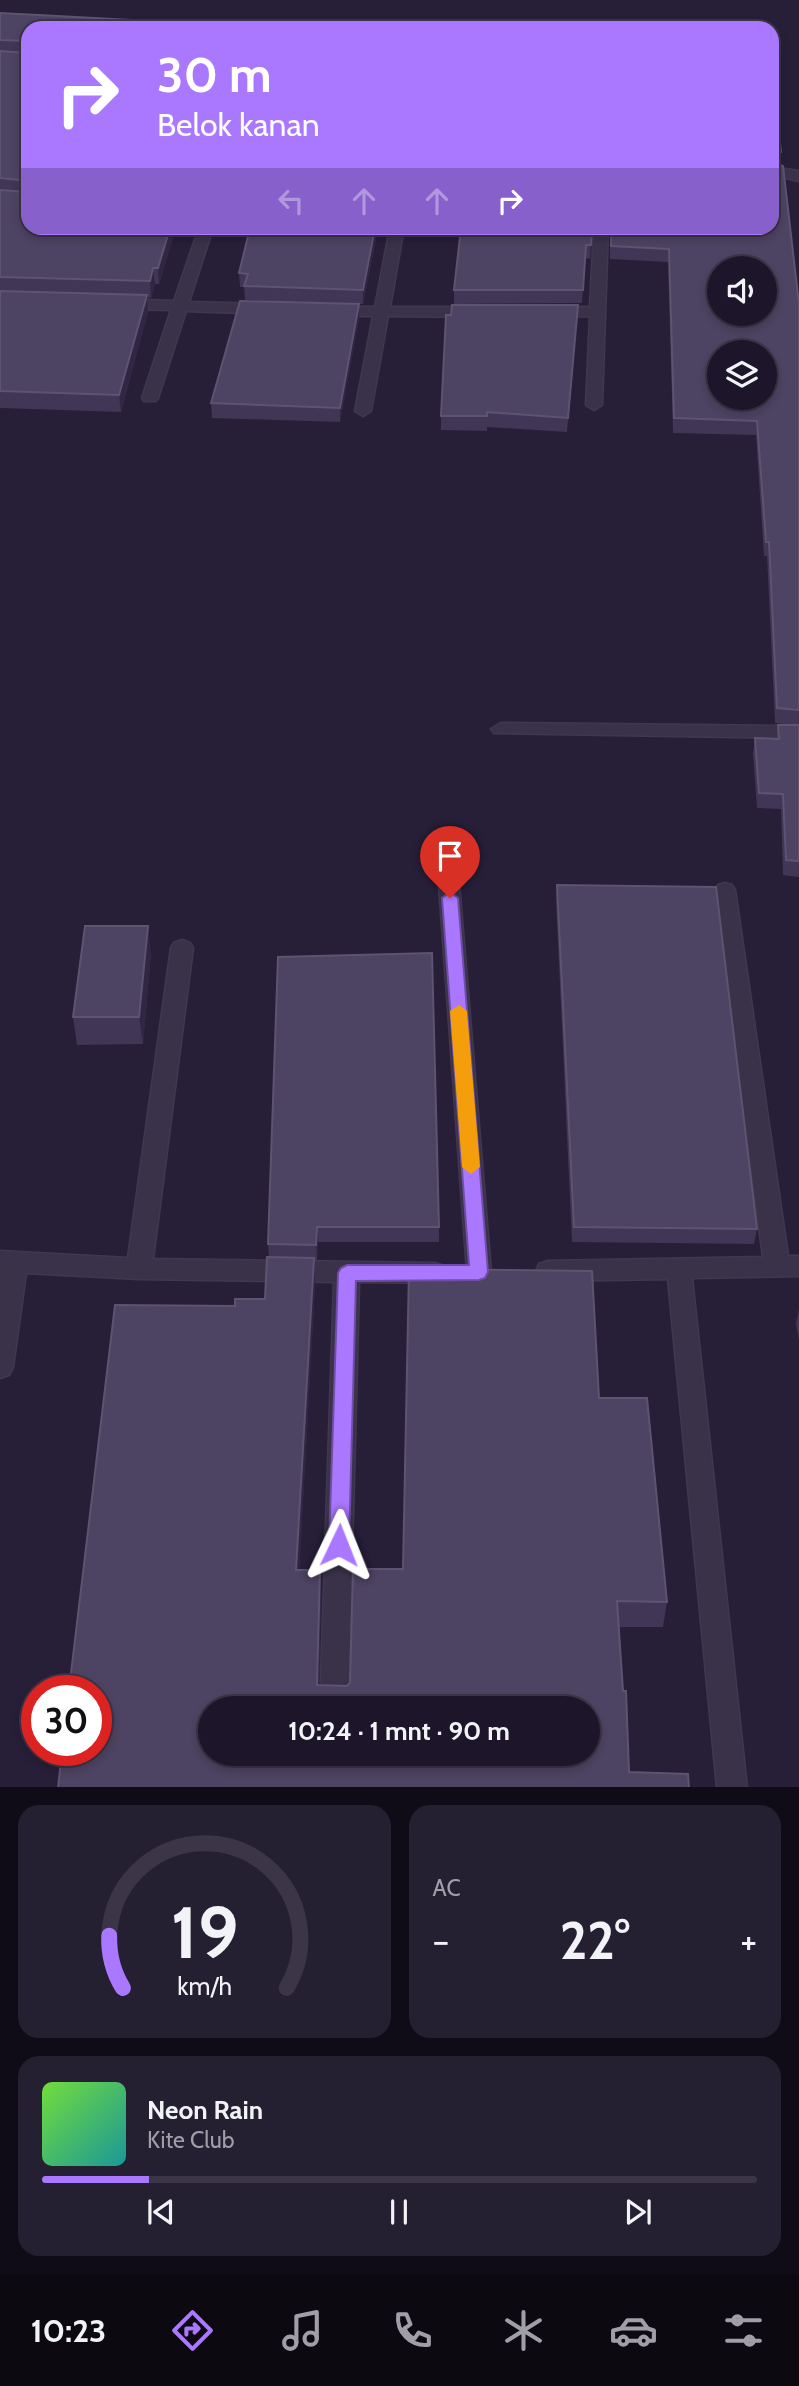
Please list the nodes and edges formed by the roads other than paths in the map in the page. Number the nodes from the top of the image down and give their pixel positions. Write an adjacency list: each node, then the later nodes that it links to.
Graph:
1 (779, 171): 2 (street)
2 (799, 177)
3 (203, 235): 7 (street)
4 (396, 235): 10 (street)
5 (601, 235): 13 (street)
6 (109, 303): 7 (street)
7 (178, 306): 8 (street); 14 (street)
8 (287, 309)
9 (314, 310): 10 (street)
10 (382, 312): 11 (street); 16 (street)
11 (503, 312)
12 (530, 312): 13 (street)
13 (598, 312): 15 (street)
14 (150, 398)
15 (594, 405)
16 (363, 411)
17 (501, 729): 18 (street)
18 (799, 732)
19 (448, 871): 26 (street)
20 (725, 890): 23 (street)
21 (182, 948): 24 (street)
22 (8, 1261): 24 (street); 28 (street)
23 (788, 1266): 25 (street)
24 (139, 1269): 27 (street)
25 (679, 1270): 26 (street); 32 (street)
26 (479, 1272): 27 (street)
27 (347, 1273): 29 (street)
28 (0, 1367)
29 (334, 1696)
30 (332, 1766): 31 (street)
31 (331, 1787)
32 (732, 1787)

